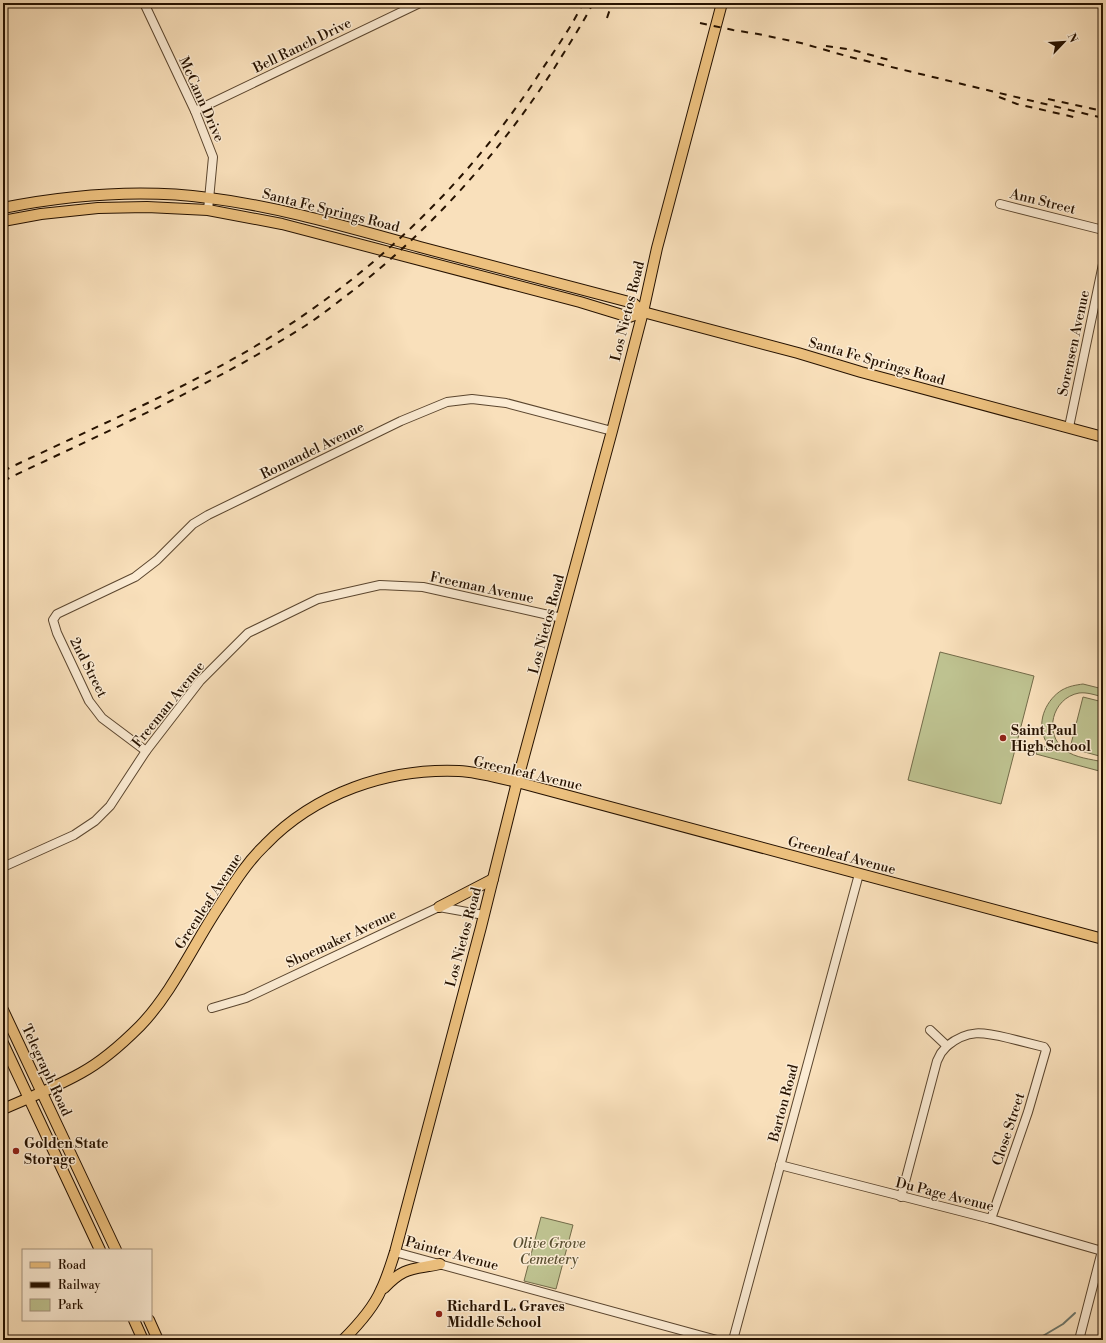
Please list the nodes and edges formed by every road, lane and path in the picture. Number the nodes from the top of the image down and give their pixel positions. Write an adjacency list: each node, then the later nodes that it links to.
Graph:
1 (144, 3): 4 (street, McCann Drive)
2 (420, 3): 4 (street, Bell Ranch Drive)
3 (722, 3): 14 (main road, Los Nietos Road)
4 (195, 111): 5 (street, McCann Drive)
5 (208, 198): 7 (main road, Santa Fe Springs Road); 8 (street, McCann Drive); 12 (main road, Santa Fe Springs Road)
6 (1000, 204): 10 (street, Ann Street)
7 (3, 208)
8 (208, 210): 9 (main road, Santa Fe Springs Road); 13 (main road, Santa Fe Springs Road)
9 (3, 222)
10 (1103, 230)
11 (1103, 264): 15 (street, Sorensen Avenue)
12 (546, 280): 13 (main road); 14 (main road, Santa Fe Springs Road)
13 (542, 292): 14 (main road, Santa Fe Springs Road)
14 (643, 312): 15 (main road, Santa Fe Springs Road); 16 (main road, Los Nietos Road)
15 (1069, 427): 17 (main road, Santa Fe Springs Road)
16 (612, 431): 18 (main road, Los Nietos Road); 19 (street, Romandel Avenue)
17 (1103, 437)
18 (562, 618): 20 (street, Freeman Avenue); 21 (main road, Los Nietos Road)
19 (53, 620): 20 (street, 2nd Street)
20 (146, 751): 22 (street, Freeman Avenue)
21 (517, 782): 23 (main road, Greenleaf Avenue); 24 (main road, Los Nietos Road); 33 (main road, Greenleaf Avenue)
22 (3, 867)
23 (859, 874): 27 (main road, Greenleaf Avenue); 36 (street, Barton Road)
24 (493, 880): 25 (main road); 26 (main road, Los Nietos Road)
25 (439, 907): 26 (street); 28 (street, Shoemaker Avenue)
26 (484, 915): 44 (main road, Los Nietos Road)
27 (1103, 939)
28 (212, 1008)
29 (3, 1010): 33 (main road, Telegraph Road)
30 (930, 1030): 32 (street)
31 (3, 1043): 34 (main road, Telegraph Road)
32 (946, 1046): 37 (street); 39 (street, Close Street)
33 (41, 1092): 34 (main road); 38 (main road, Telegraph Road)
34 (28, 1098): 35 (main road); 40 (main road, Telegraph Road)
35 (3, 1109)
36 (780, 1165): 37 (street, Du Page Avenue); 53 (street, Barton Road)
37 (901, 1196): 39 (street, Du Page Avenue)
38 (101, 1218): 40 (main road); 43 (main road, Telegraph Road)
39 (991, 1219): 41 (street, Du Page Avenue)
40 (88, 1224): 42 (main road, Telegraph Road)
41 (1102, 1248): 54 (street)
42 (100, 1249)
43 (116, 1249)
44 (395, 1252): 45 (street, Painter Avenue); 46 (main road, Painter Avenue)
45 (440, 1264): 46 (main road); 52 (street, Painter Avenue)
46 (381, 1291): 51 (main road, Painter Avenue)
47 (134, 1321): 49 (main road)
48 (149, 1321): 50 (main road)
49 (143, 1340)
50 (158, 1340)
51 (343, 1340)
52 (717, 1340)
53 (733, 1340)
54 (1079, 1340)

